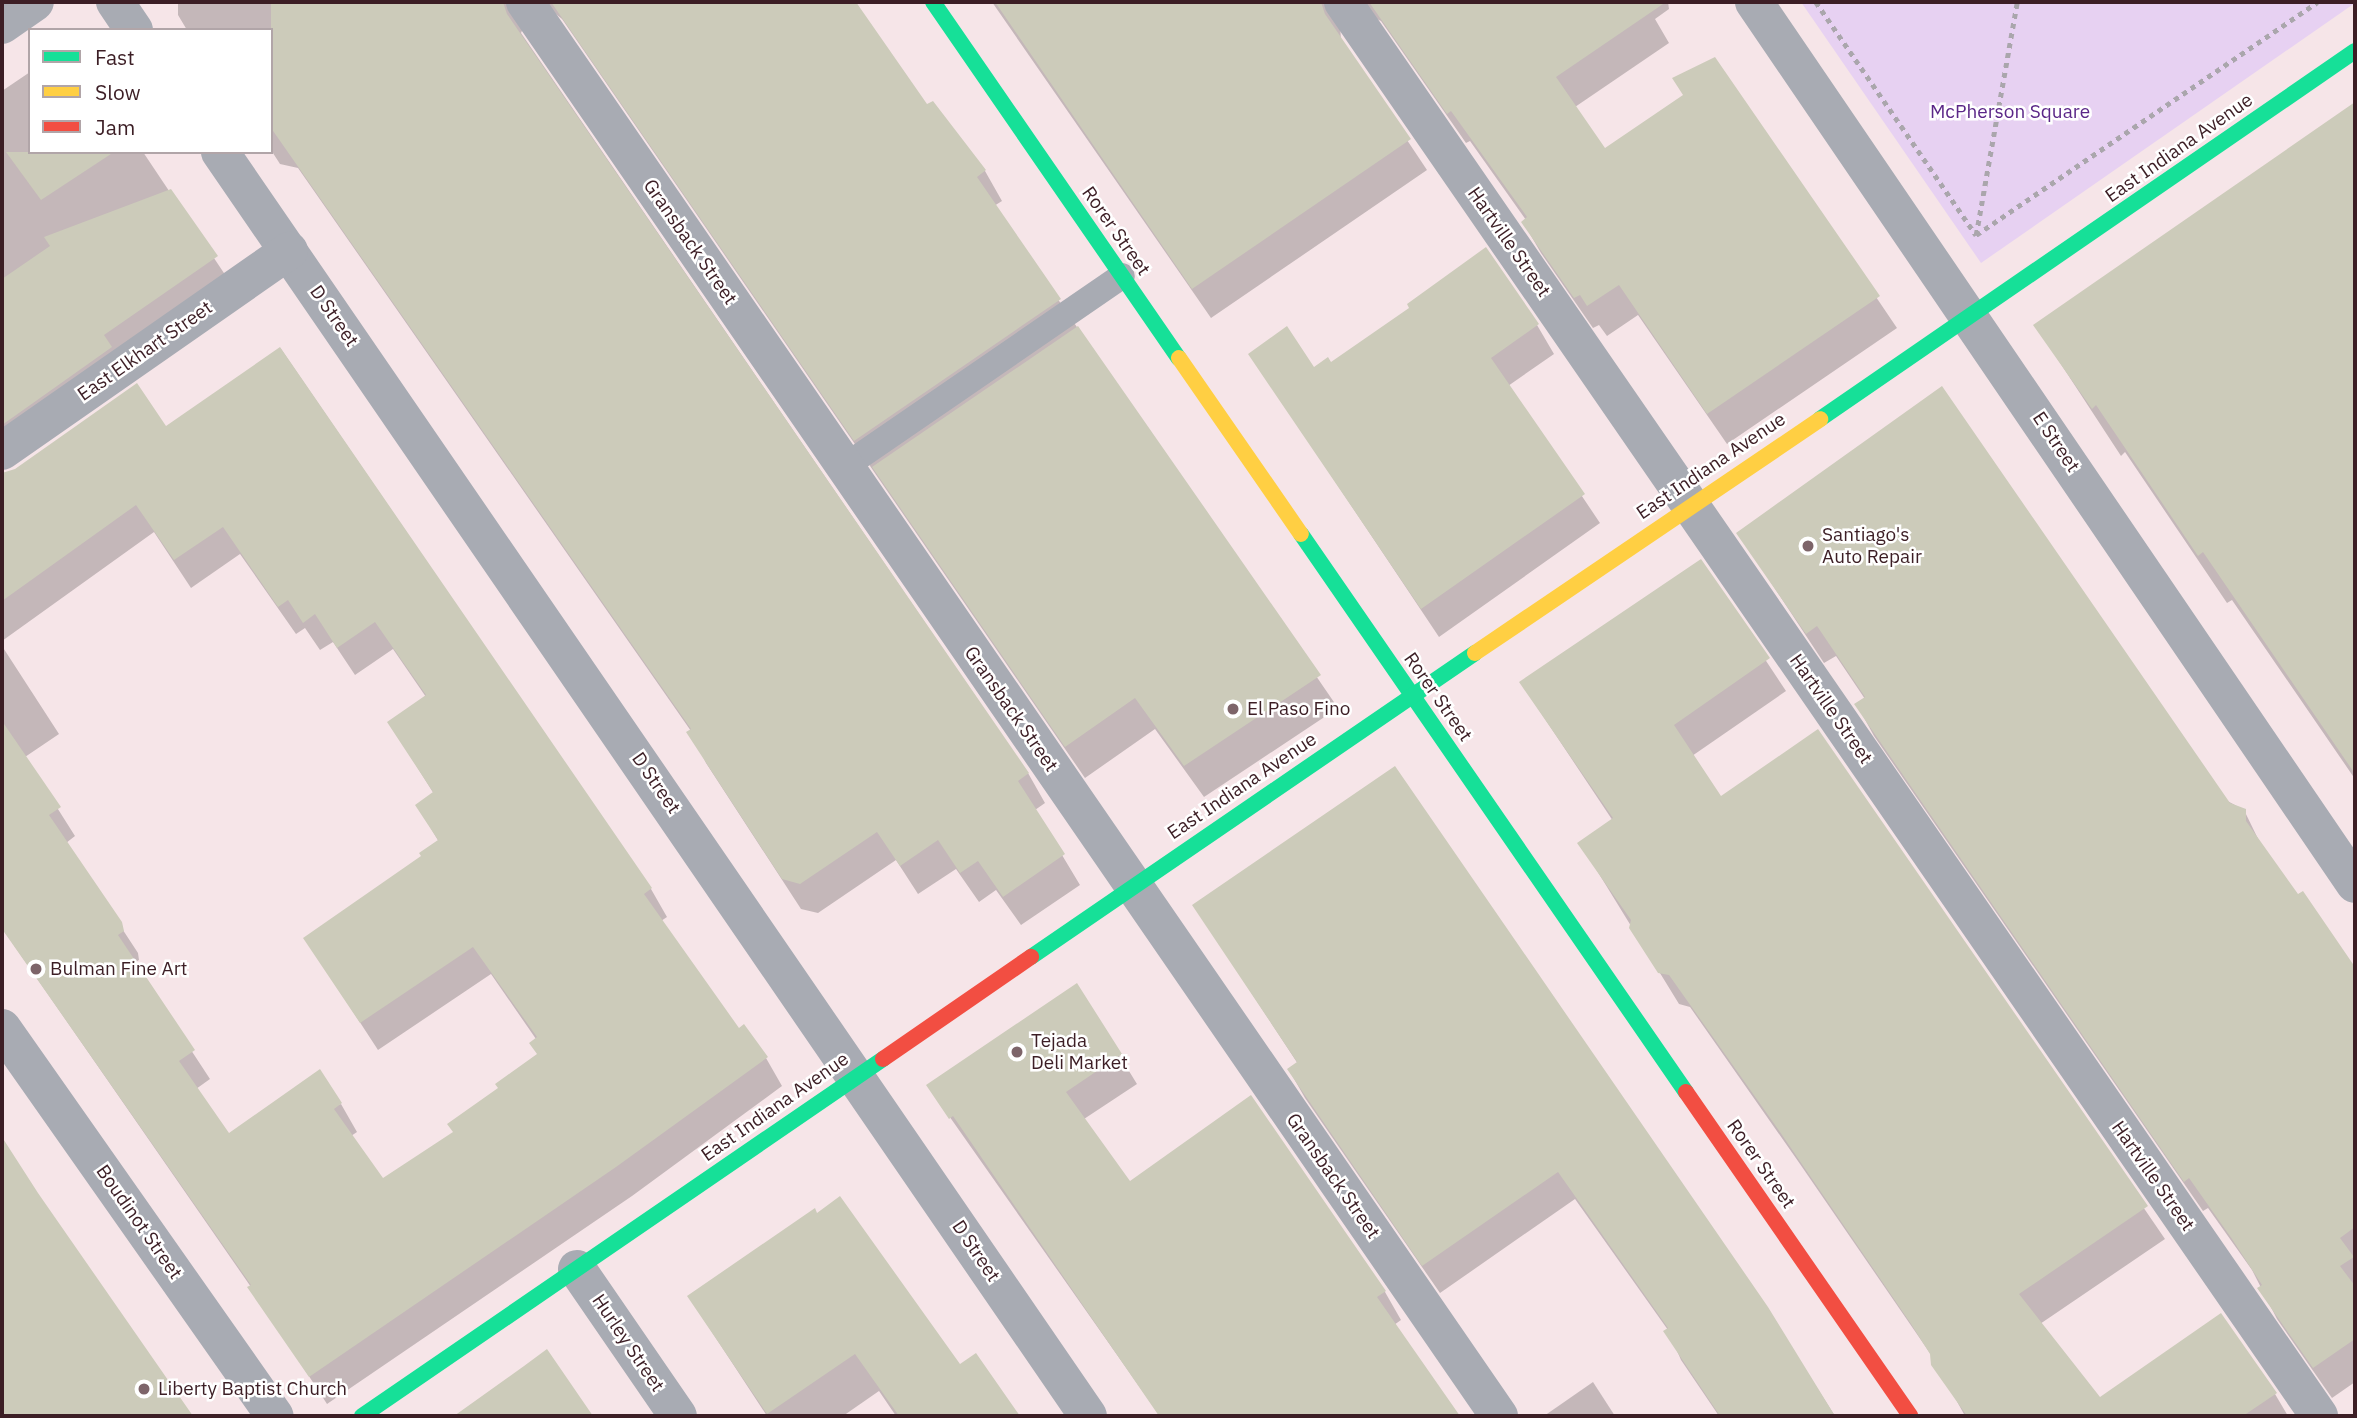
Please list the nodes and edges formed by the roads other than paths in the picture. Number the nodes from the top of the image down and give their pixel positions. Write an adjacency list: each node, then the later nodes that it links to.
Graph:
1 (35, 2): 7 (street)
2 (114, 2): 8 (street)
3 (525, 2): 15 (street, Gransback Street)
4 (933, 2): 12 (street, Rorer Street)
5 (1343, 2): 16 (street, Hartville Street)
6 (1754, 2): 13 (street, E Street)
7 (2, 25)
8 (133, 28)
9 (2355, 51): 13 (street, East Indiana Avenue)
10 (221, 154): 11 (street, D Street)
11 (289, 251): 14 (street, East Elkhart Street); 21 (street, D Street)
12 (1122, 276): 15 (lane); 17 (street, Rorer Street)
13 (1972, 318): 16 (street, East Indiana Avenue); 18 (street, E Street)
14 (2, 451)
15 (844, 467): 19 (street, Gransback Street)
16 (1690, 505): 17 (street, East Indiana Avenue); 29 (street, Hartville Street)
17 (1411, 695): 19 (street, East Indiana Avenue); 28 (street, Rorer Street)
18 (2355, 884)
19 (1133, 886): 21 (street, East Indiana Avenue); 27 (street, Gransback Street)
20 (2, 1028): 23 (street, Boudinot Street)
21 (857, 1076): 22 (street, East Indiana Avenue); 26 (street, D Street)
22 (578, 1269): 24 (street, East Indiana Avenue); 25 (street, Hurley Street)
23 (275, 1416)
24 (362, 1416)
25 (678, 1416)
26 (1088, 1416)
27 (1499, 1416)
28 (1910, 1416)
29 (2319, 1416)

